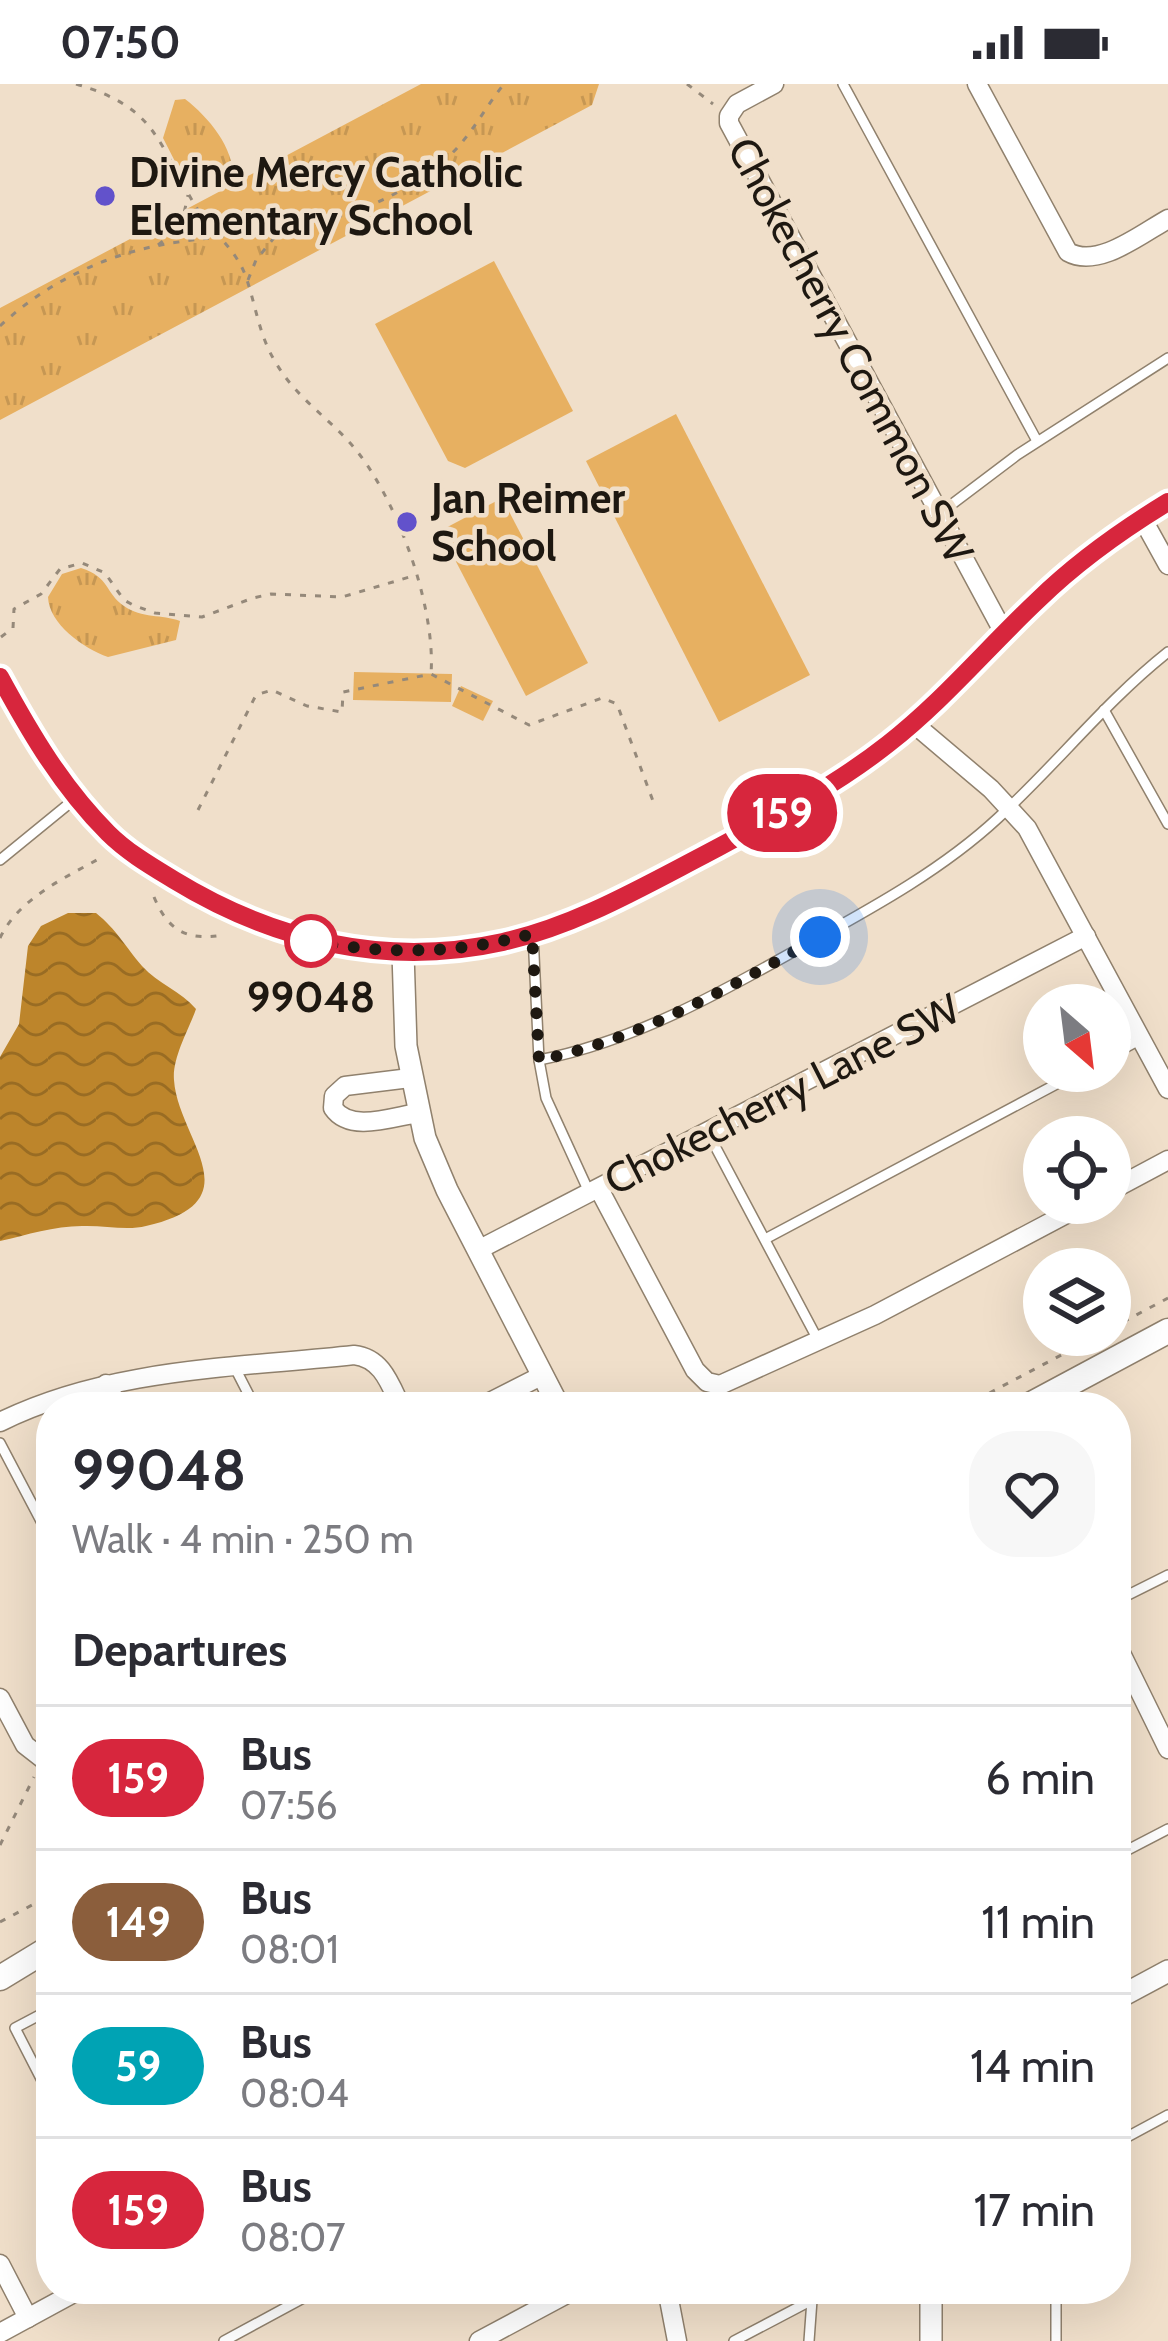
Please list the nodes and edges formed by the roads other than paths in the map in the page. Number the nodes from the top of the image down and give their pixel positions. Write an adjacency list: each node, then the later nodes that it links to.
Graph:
1 (774, 84): 8 (street, Chokecherry Common SW)
2 (844, 84): 6 (lane)
3 (977, 84): 4 (street)
4 (1168, 219)
5 (1168, 358): 6 (lane)
6 (1037, 442): 8 (lane)
7 (1168, 502): 9 (street)
8 (938, 514): 11 (street, Chokecherry Common SW)
9 (1142, 518): 10 (street); 11 (street)
10 (1168, 565)
11 (1004, 633): 15 (street)
12 (1168, 652): 14 (lane)
13 (0, 677): 16 (street)
14 (1104, 710): 17 (lane); 18 (lane)
15 (913, 723): 17 (street); 20 (street)
16 (76, 798): 19 (lane); 22 (street)
17 (1009, 807): 21 (street); 25 (lane)
18 (1168, 824)
19 (0, 860)
20 (532, 934): 22 (street); 25 (lane)
21 (1086, 936): 23 (street); 30 (street, Chokecherry Lane SW)
22 (403, 953): 26 (street)
23 (1141, 1039): 24 (lane); 27 (street)
24 (1131, 1044)
25 (539, 1060): 33 (lane)
26 (410, 1078): 29 (street); 29 (street)
27 (1168, 1089)
28 (1042, 1092): 35 (lane)
29 (418, 1113): 36 (street)
30 (708, 1133): 33 (street, Chokecherry Lane SW); 35 (lane)
31 (1168, 1160): 32 (street)
32 (1131, 1180)
33 (595, 1191): 36 (street, Chokecherry Lane SW); 38 (street)
34 (1046, 1224): 38 (street)
35 (767, 1238): 38 (lane)
36 (478, 1250): 40 (street)
37 (1168, 1331): 48 (main road)
38 (818, 1341)
39 (235, 1368): 41 (street); 44 (lane); 45 (street)
40 (543, 1375): 46 (street); 47 (street)
41 (106, 1384): 42 (street); 43 (street)
42 (75, 1392)
43 (110, 1392)
44 (247, 1392)
45 (393, 1392)
46 (510, 1392)
47 (552, 1392)
48 (1055, 1392)
49 (36, 1407): 50 (street)
50 (0, 1423)
51 (0, 1443): 52 (lane)
52 (36, 1511)
53 (1168, 1575): 54 (lane)
54 (1131, 1594)
55 (1131, 1674): 57 (street)
56 (0, 1698): 58 (street)
57 (1168, 1749)
58 (36, 1752)
59 (1168, 1829): 60 (lane)
60 (1131, 1848)
61 (36, 1956): 63 (main road)
62 (1168, 1971): 64 (street)
63 (0, 1978)
64 (1131, 1991)
65 (36, 2017): 66 (lane)
66 (36, 2069)
67 (1168, 2114): 68 (lane)
68 (1131, 2135)
69 (0, 2264): 78 (street)
70 (54, 2304): 78 (street)
71 (292, 2304): 80 (lane)
72 (548, 2304): 81 (street)
73 (670, 2304): 82 (street)
74 (804, 2304): 83 (lane)
75 (812, 2304): 84 (lane)
76 (931, 2304): 85 (street)
77 (1056, 2304): 86 (lane)
78 (28, 2318): 79 (street)
79 (0, 2332)
80 (224, 2341)
81 (479, 2341)
82 (677, 2341)
83 (734, 2341)
84 (809, 2341)
85 (931, 2341)
86 (1056, 2341)

